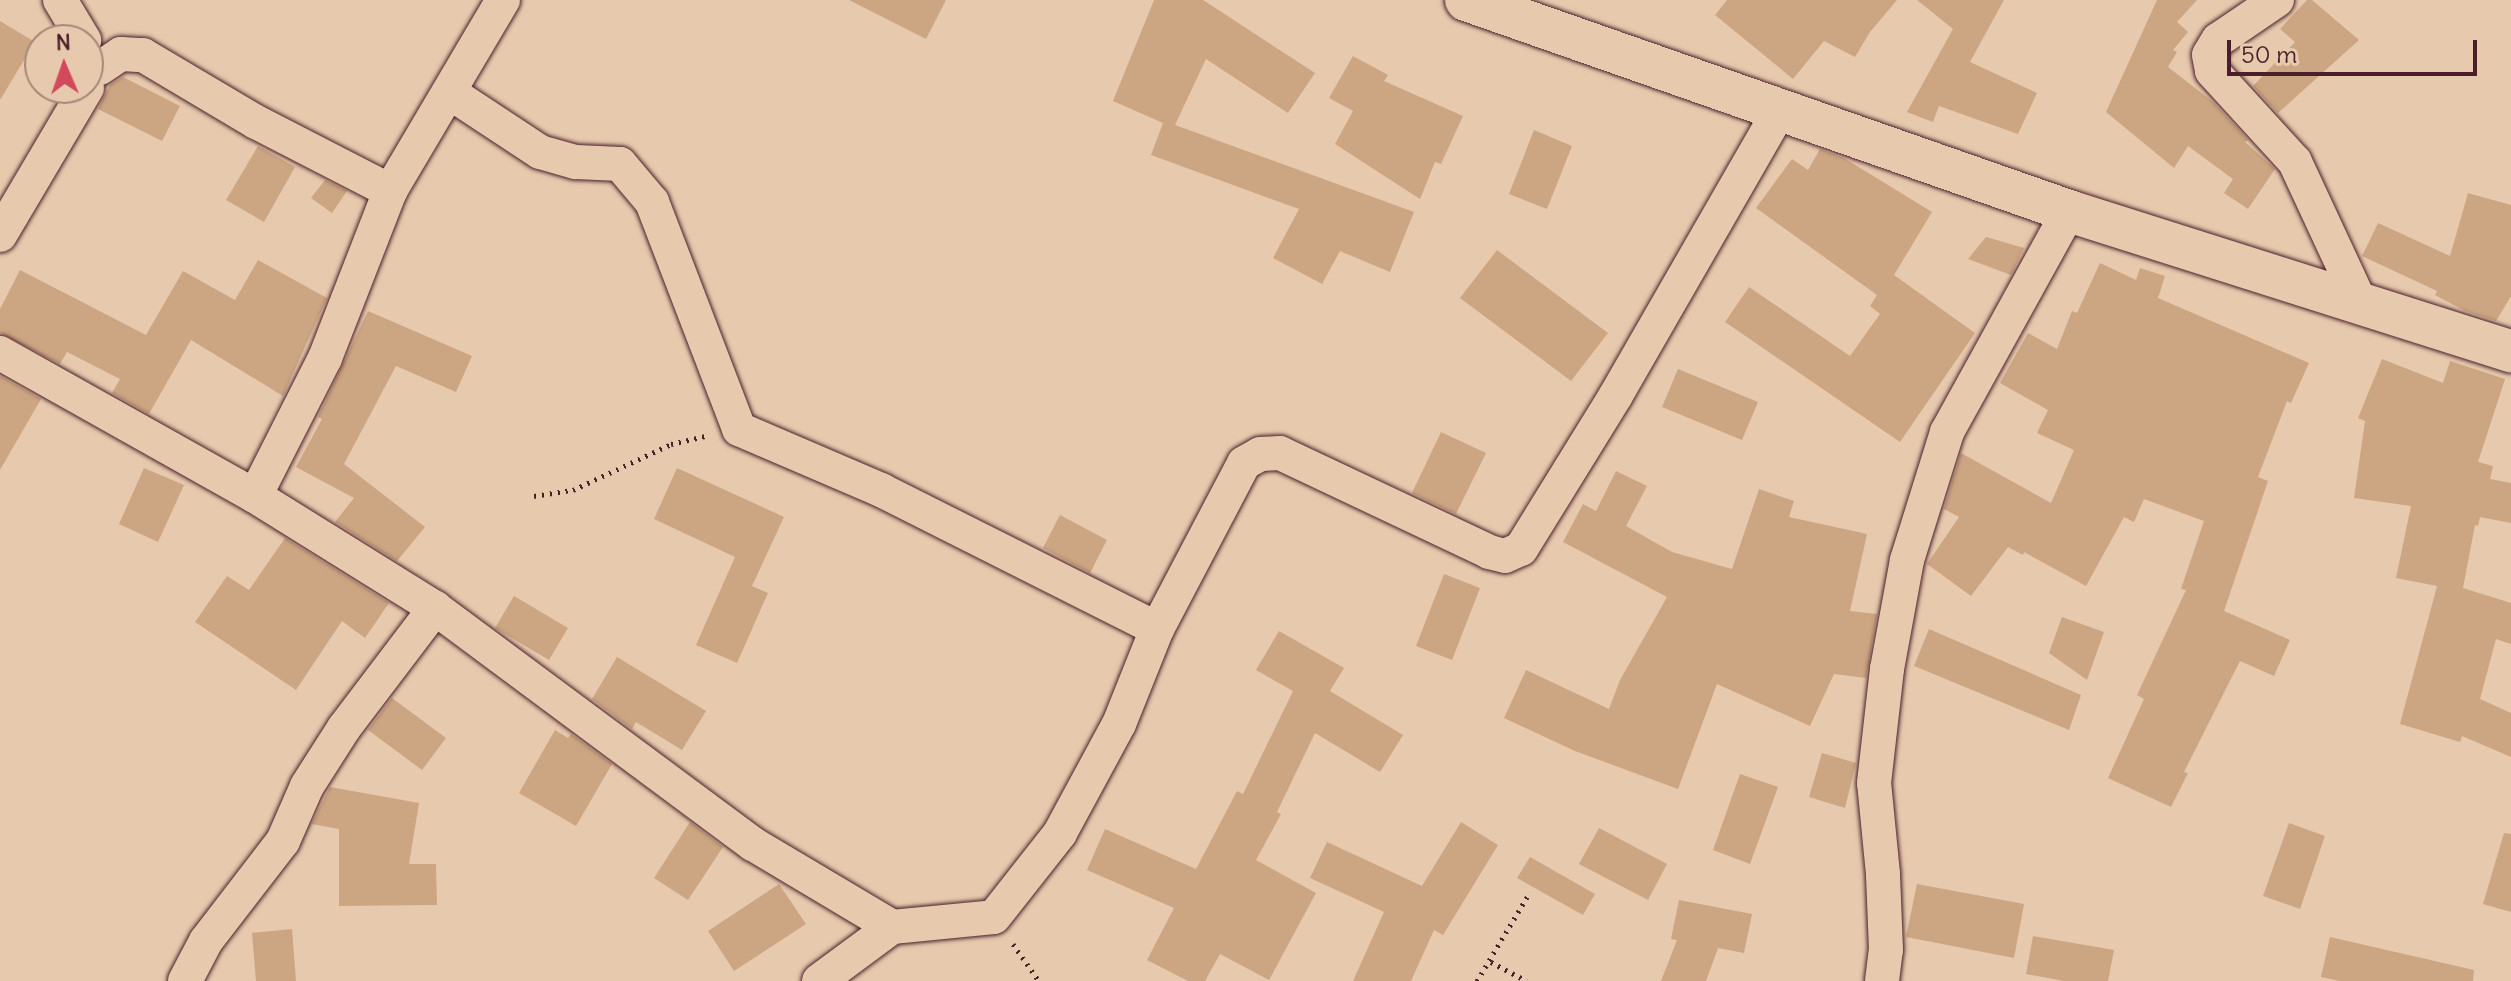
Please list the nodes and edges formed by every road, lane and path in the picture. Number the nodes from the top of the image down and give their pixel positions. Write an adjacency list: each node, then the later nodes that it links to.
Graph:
1 (60, 0): 5 (street)
2 (503, 0): 7 (street)
3 (1466, 0): 9 (street)
4 (2277, 0): 13 (street)
5 (71, 24)
6 (104, 60): 10 (street)
7 (449, 92): 10 (street); 16 (street)
8 (69, 104): 12 (street)
9 (1781, 108): 11 (street); 20 (street)
10 (390, 191): 17 (street)
11 (2069, 211): 13 (street); 30 (street)
12 (0, 235)
13 (2359, 300): 14 (street)
14 (2511, 351)
15 (0, 353): 17 (street)
16 (739, 429): 18 (path); 20 (street)
17 (255, 496): 19 (street)
18 (534, 496)
19 (435, 608): 23 (street); 25 (street)
20 (1157, 629): 22 (street)
21 (1527, 897): 24 (path)
22 (994, 917): 23 (street); 27 (path)
23 (892, 927): 26 (street)
24 (1491, 962): 28 (path); 29 (path)
25 (185, 981)
26 (819, 981)
27 (1039, 981)
28 (1477, 981)
29 (1526, 981)
30 (1882, 981)

